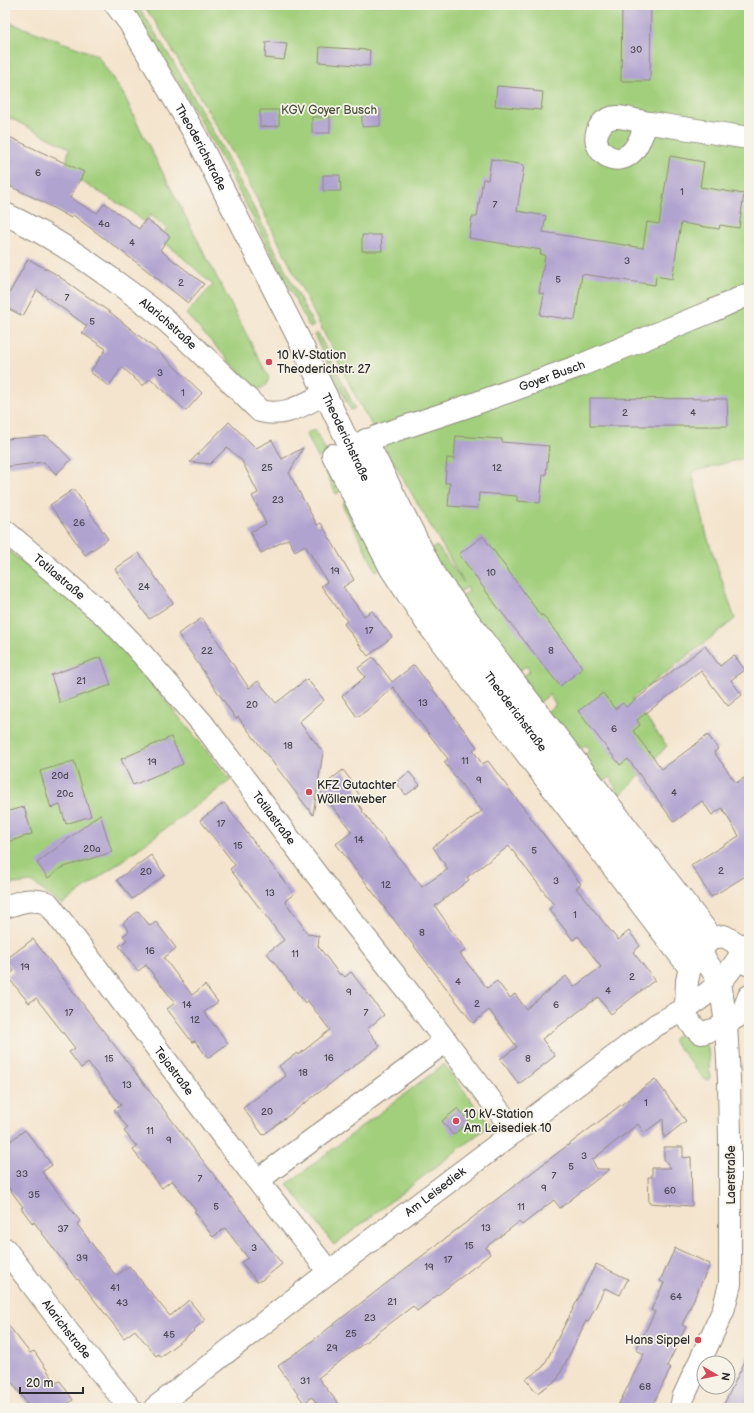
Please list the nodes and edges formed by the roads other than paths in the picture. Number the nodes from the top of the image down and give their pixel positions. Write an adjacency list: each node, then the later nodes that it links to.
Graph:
1 (116, 5): 6 (street, Theoderichstraße)
2 (647, 123): 3 (street)
3 (749, 138)
4 (5, 214): 6 (street, Alarichstraße)
5 (749, 294): 7 (street, Goyer Busch)
6 (325, 394): 7 (street, Theoderichstraße)
7 (350, 447): 10 (street, Theoderichstraße); 10 (street, Theoderichstraße)
8 (5, 531): 15 (street, Totilastraße)
9 (5, 906): 17 (street, Tejastraße)
10 (700, 952): 11 (street); 12 (street, Theoderichstraße); 13 (street)
11 (747, 955): 12 (street)
12 (720, 982): 13 (street, Am Leisediek); 14 (street, Laerstraße)
13 (686, 1008): 14 (street); 16 (street, Am Leisediek)
14 (739, 1012): 22 (street, Laerstraße)
15 (446, 1041): 16 (street, Totilastraße); 17 (street)
16 (515, 1132): 19 (street, Am Leisediek)
17 (258, 1180): 19 (street, Tejastraße)
18 (5, 1249): 20 (street, Alarichstraße)
19 (330, 1272): 21 (street, Am Leisediek)
20 (130, 1408)
21 (155, 1408)
22 (681, 1408)

